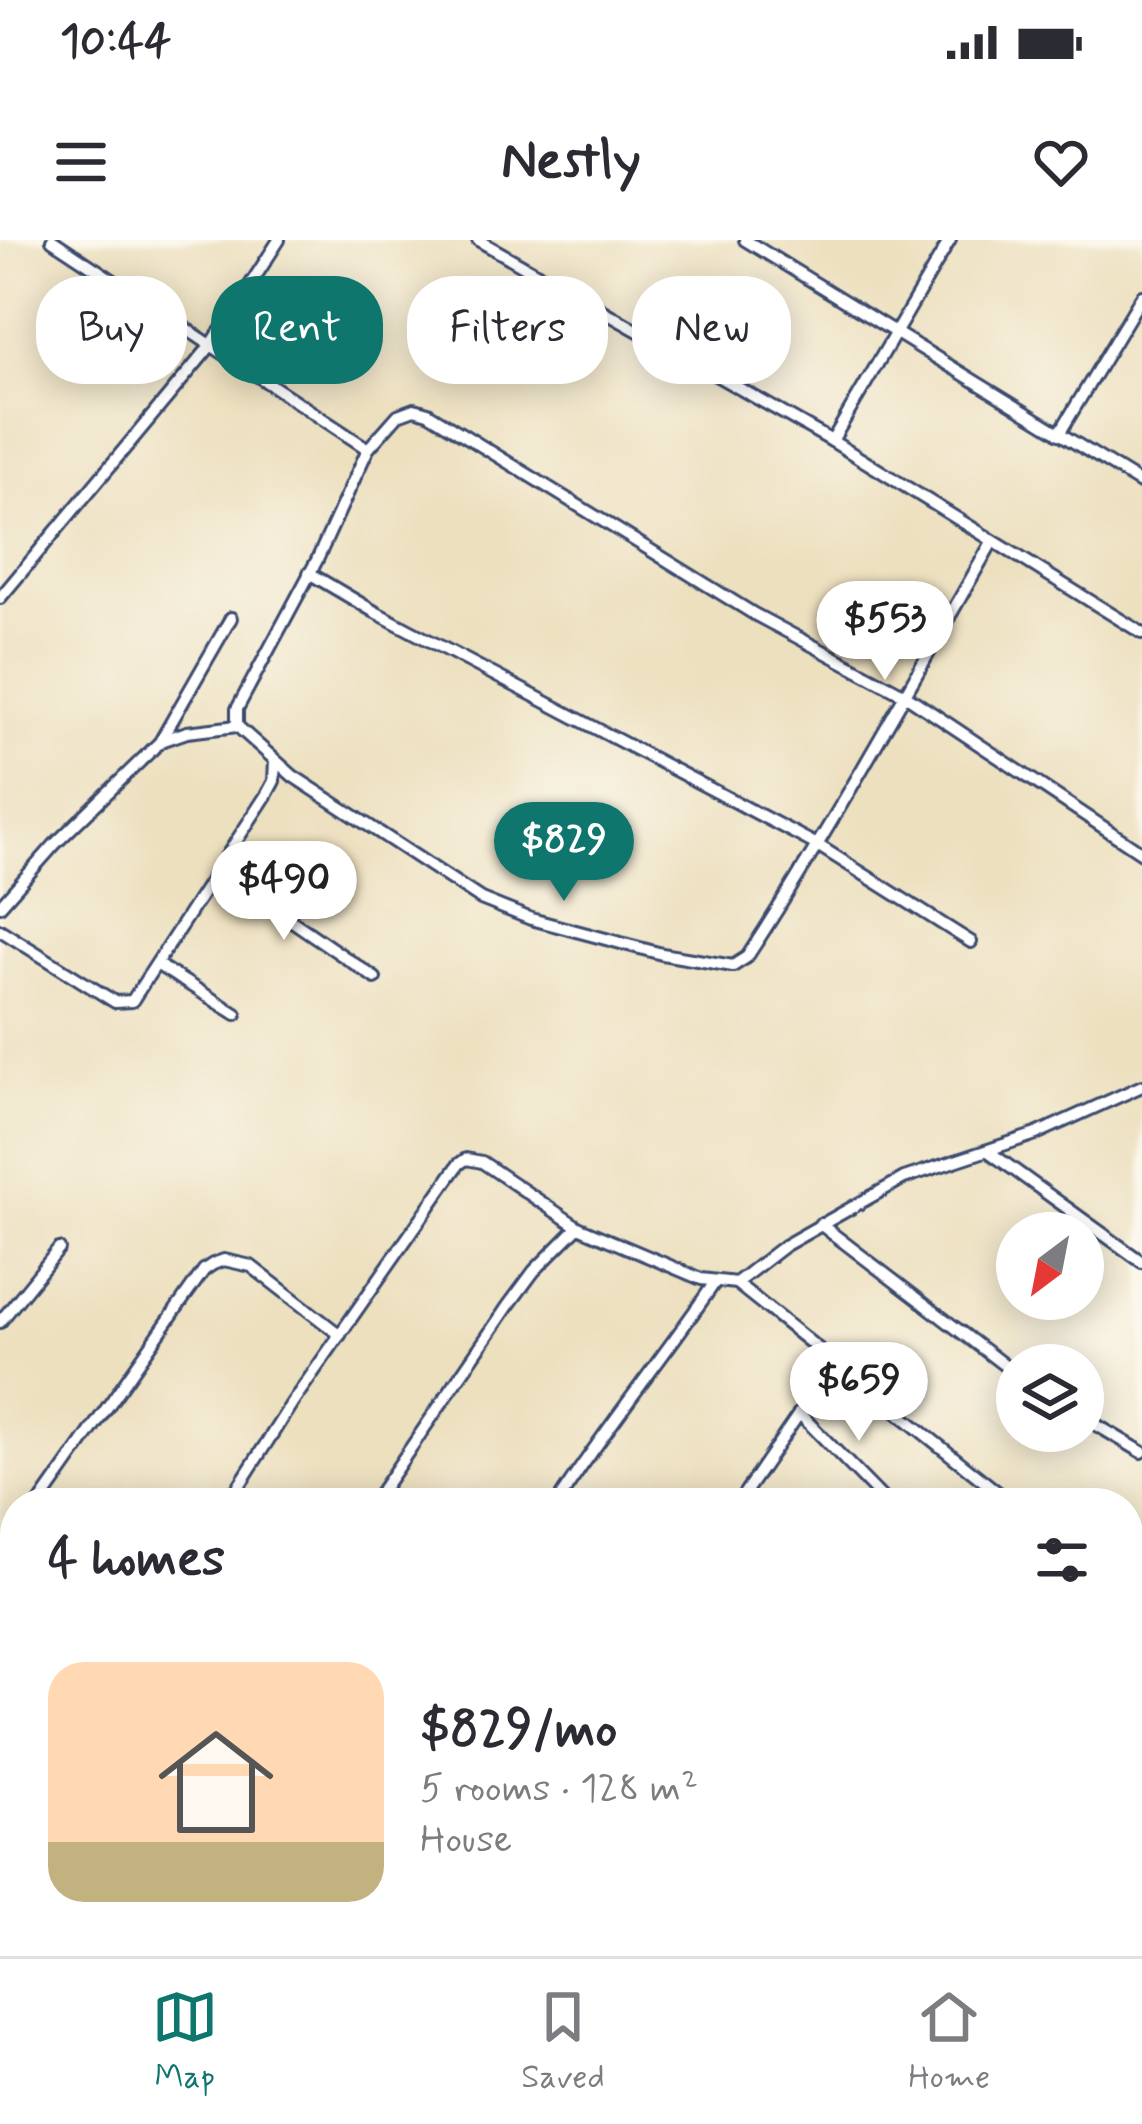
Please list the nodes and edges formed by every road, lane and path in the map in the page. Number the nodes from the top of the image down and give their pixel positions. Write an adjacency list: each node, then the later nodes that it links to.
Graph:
1 (52, 240): 10 (street)
2 (279, 240): 7 (street)
3 (478, 240): 6 (street)
4 (745, 240): 9 (street)
5 (950, 240): 9 (street)
6 (501, 245): 14 (street)
7 (256, 276)
8 (1142, 296): 13 (street)
9 (896, 334): 13 (street); 14 (street)
10 (211, 343)
11 (211, 345): 19 (street)
12 (271, 384): 15 (street)
13 (1059, 434): 16 (street)
14 (832, 441): 17 (street)
15 (368, 449): 18 (street); 22 (street)
16 (1142, 484)
17 (992, 542): 21 (street); 22 (street)
18 (309, 573): 23 (street); 26 (street)
19 (0, 598)
20 (231, 618): 24 (street)
21 (1142, 634)
22 (904, 695): 26 (street); 27 (street)
23 (237, 726): 24 (street); 25 (street)
24 (161, 741): 29 (street)
25 (274, 761): 26 (street); 28 (street)
26 (819, 846): 31 (street)
27 (1142, 853)
28 (218, 870): 32 (street); 33 (street)
29 (0, 906)
30 (0, 930): 32 (street)
31 (971, 942)
32 (158, 965): 34 (street)
33 (376, 978)
34 (236, 1014)
35 (1142, 1086): 36 (street)
36 (988, 1151): 37 (street); 40 (street)
37 (820, 1225): 42 (street); 45 (street)
38 (578, 1228): 41 (street); 44 (street); 52 (street)
39 (59, 1249): 43 (street)
40 (1142, 1262)
41 (715, 1282): 42 (street); 53 (street)
42 (736, 1283): 46 (street)
43 (0, 1322)
44 (340, 1335): 50 (street); 51 (street)
45 (996, 1360)
46 (833, 1364): 47 (street); 56 (street)
47 (799, 1413): 54 (street); 55 (street)
48 (1104, 1429): 49 (street)
49 (1142, 1452)
50 (51, 1488)
51 (238, 1488)
52 (383, 1488)
53 (567, 1488)
54 (748, 1488)
55 (872, 1488)
56 (992, 1488)

